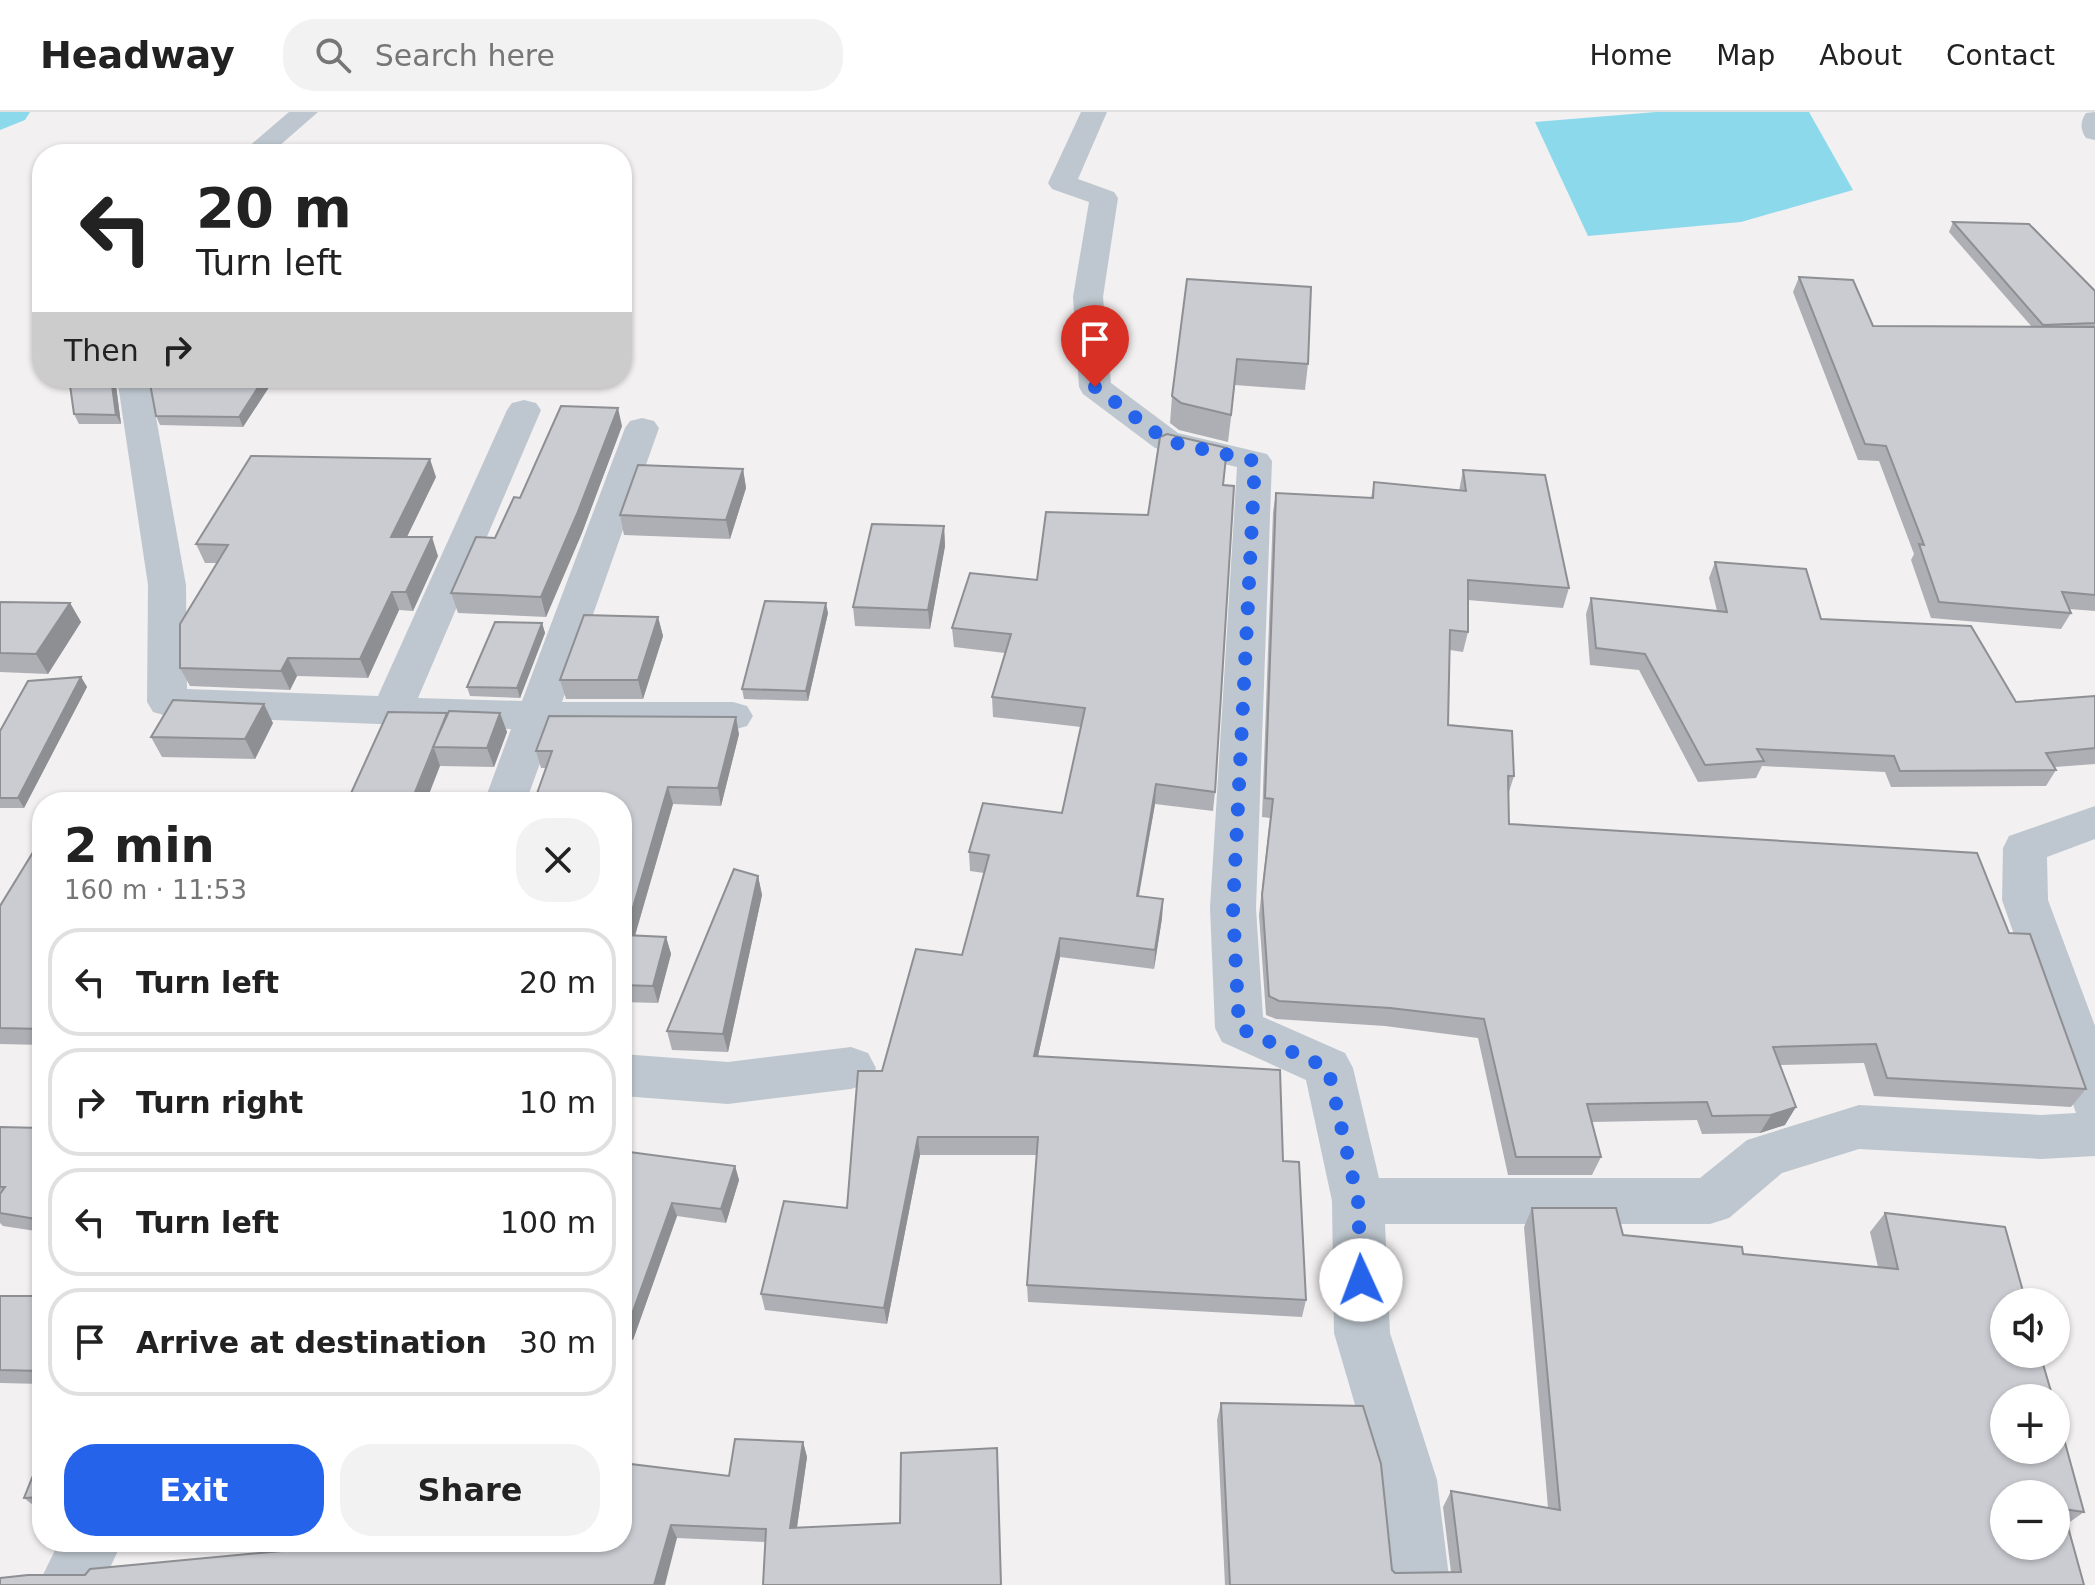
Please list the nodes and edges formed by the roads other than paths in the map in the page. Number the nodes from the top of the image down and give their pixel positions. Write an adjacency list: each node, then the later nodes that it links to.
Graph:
1 (305, 112): 5 (street)
2 (1094, 112): 18 (street)
3 (2095, 119): 4 (street)
4 (2095, 132)
5 (265, 144)
6 (135, 388): 9 (street)
7 (524, 410): 9 (street)
8 (642, 428): 10 (street)
9 (392, 711): 10 (street)
10 (535, 716): 11 (street); 12 (street)
11 (733, 716)
12 (508, 792)
13 (2095, 822): 16 (street)
14 (851, 1068): 15 (street)
15 (632, 1076)
16 (2095, 1101)
17 (2095, 1134): 18 (street)
18 (1358, 1201): 21 (street)
19 (87, 1552): 20 (street)
20 (69, 1585)
21 (1419, 1585)

